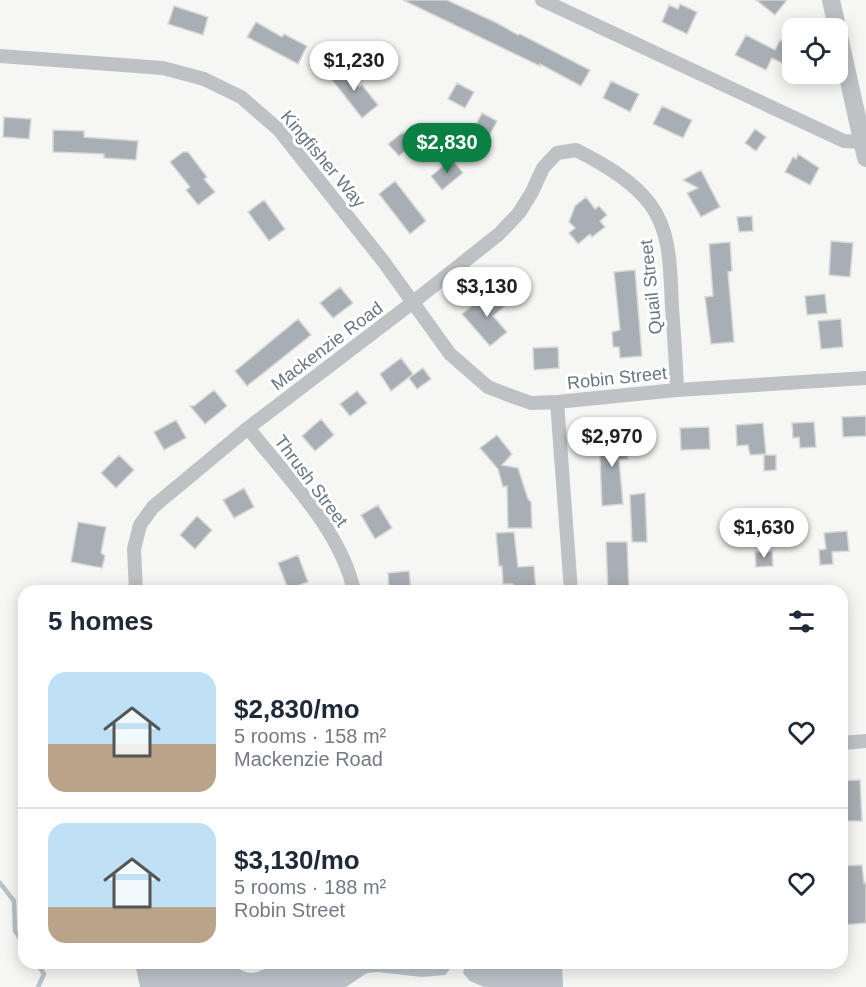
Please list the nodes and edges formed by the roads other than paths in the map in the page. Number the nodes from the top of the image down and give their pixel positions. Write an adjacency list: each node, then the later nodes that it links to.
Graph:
1 (542, 0): 5 (street)
2 (831, 0): 5 (street)
3 (0, 56): 6 (street, Kingfisher Way)
4 (576, 150): 6 (street, Mackenzie Road); 8 (street, Quail Street)
5 (865, 150)
6 (412, 303): 9 (street, Robin Street); 10 (street, Mackenzie Road)
7 (866, 378): 8 (street, Robin Street)
8 (677, 390): 9 (street, Robin Street)
9 (557, 402): 13 (street)
10 (248, 428): 11 (street, Mackenzie Road); 12 (street, Thrush Street)
11 (136, 585)
12 (352, 585)
13 (571, 585)
14 (866, 741): 15 (street)
15 (848, 742)

